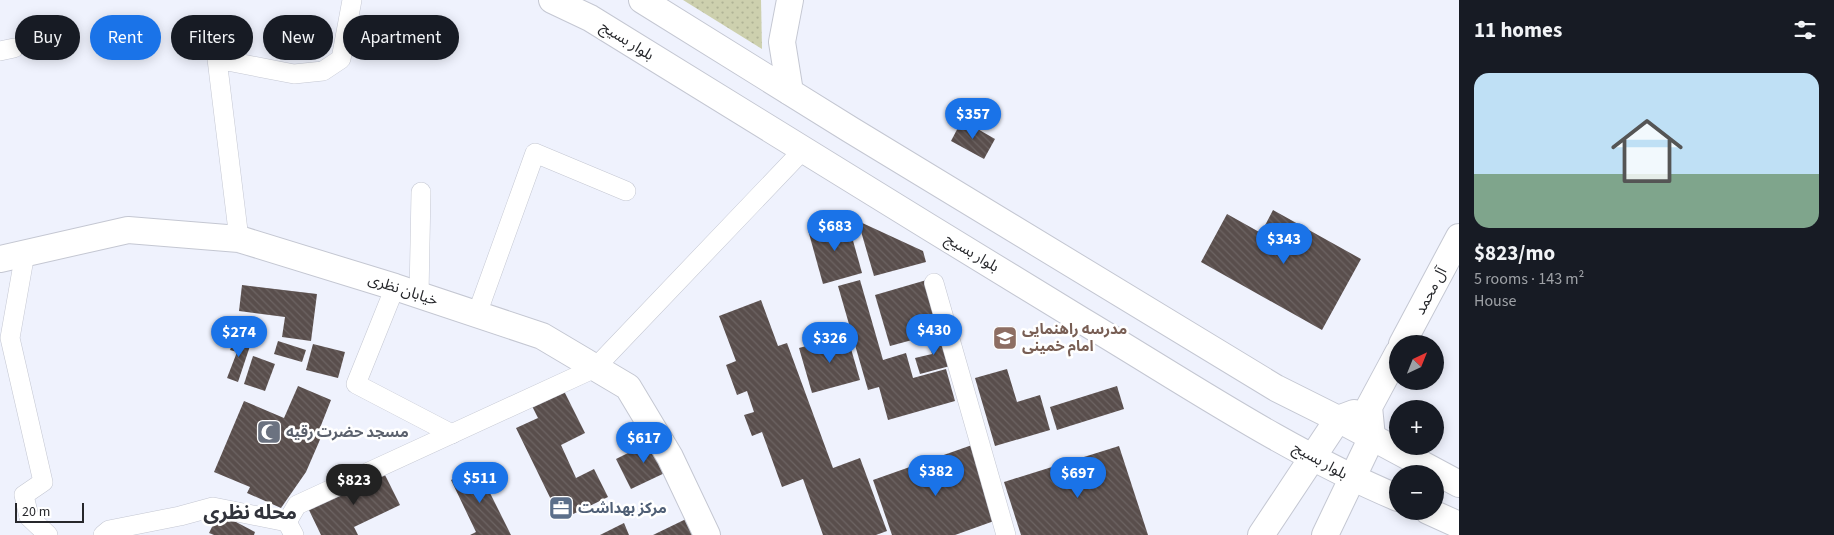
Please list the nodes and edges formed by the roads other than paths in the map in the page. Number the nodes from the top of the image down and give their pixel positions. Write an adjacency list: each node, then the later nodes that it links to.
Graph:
1 (352, 0): 9 (street)
2 (552, 0): 6 (main road, بلوار بسیج)
3 (642, 0): 5 (main road)
4 (790, 0): 5 (main road)
5 (790, 92): 20 (main road)
6 (804, 150): 17 (street); 23 (main road, بلوار بسیج)
7 (626, 191): 15 (street)
8 (421, 192): 14 (street)
9 (239, 240): 11 (main road, خیابان نظری); 14 (main road, خیابان نظری)
10 (1458, 242): 16 (main road, آل محمد)
11 (25, 253): 12 (main road, خیابان نظری); 30 (street)
12 (0, 259)
13 (934, 283): 33 (street)
14 (407, 291): 15 (main road, خیابان نظری); 21 (street)
15 (477, 314): 17 (main road, خیابان نظری)
16 (1407, 335)
17 (595, 368): 21 (street); 32 (main road, خیابان نظری)
18 (1389, 370): 19 (main road)
19 (1369, 407): 20 (main road); 22 (main road)
20 (1338, 419): 22 (main road); 23 (main road)
21 (452, 434): 29 (street)
22 (1372, 438): 24 (main road); 25 (main road)
23 (1312, 458): 24 (main road, بلوار بسیج); 34 (main road)
24 (1351, 479): 26 (main road, بلوار بسیج); 35 (main road)
25 (1459, 484)
26 (1389, 494)
27 (1444, 518): 28 (main road)
28 (1459, 525)
29 (290, 529): 31 (street)
30 (48, 535)
31 (103, 535)
32 (707, 535)
33 (1006, 535)
34 (1261, 535)
35 (1325, 535)

